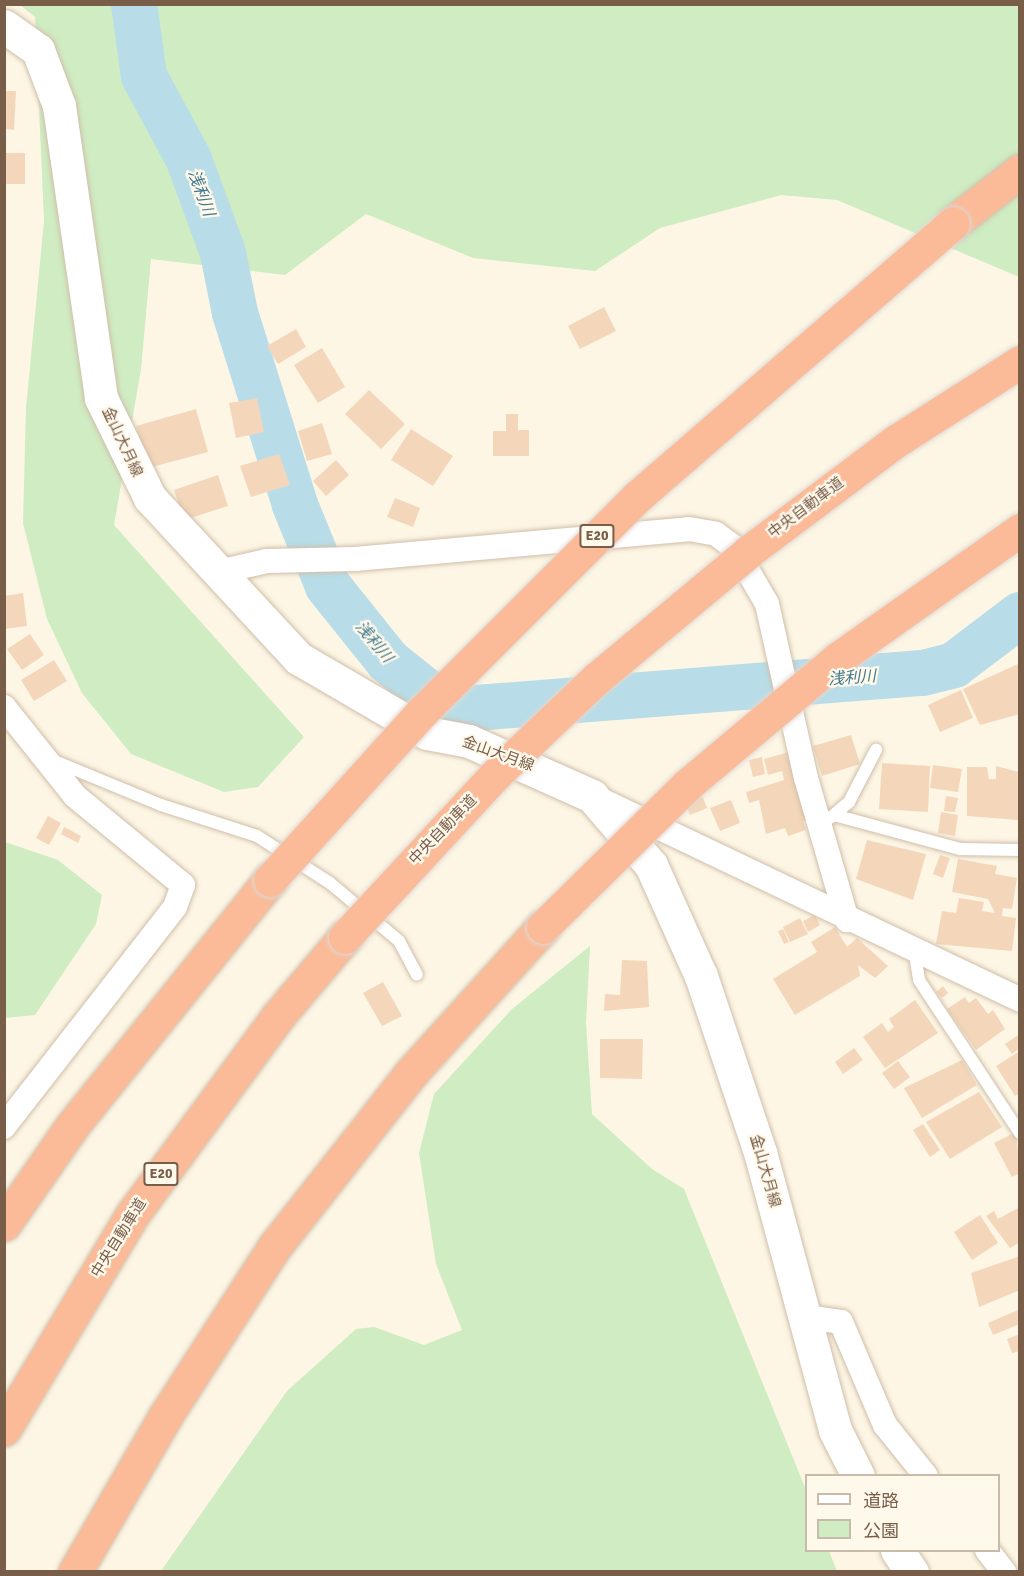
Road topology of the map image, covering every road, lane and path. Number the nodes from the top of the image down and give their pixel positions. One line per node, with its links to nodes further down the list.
1 (4, 26): 5 (main road, 金山大月線)
2 (1020, 171): 18 (highway, E20, bridge)
3 (1020, 362): 20 (highway, 中央自動車道 / E20, bridge)
4 (1020, 530): 25 (highway, bridge)
5 (219, 572): 9 (main road, 金山大月線); 10 (street)
6 (4, 707): 8 (street)
7 (876, 750): 10 (lane)
8 (46, 757): 14 (lane); 16 (street)
9 (592, 796): 12 (street); 19 (main road, 金山大月線)
10 (827, 821): 11 (lane); 12 (street)
11 (1020, 850)
12 (847, 921): 13 (street)
13 (913, 945): 15 (street); 17 (lane)
14 (417, 975)
15 (1020, 1000)
16 (4, 1127)
17 (1020, 1132)
18 (4, 1224)
19 (806, 1317): 21 (main road, 金山大月線); 22 (street)
20 (4, 1429)
21 (857, 1474)
22 (924, 1474)
23 (898, 1552): 26 (main road)
24 (988, 1552): 27 (street)
25 (75, 1572)
26 (912, 1572)
27 (1004, 1572)

